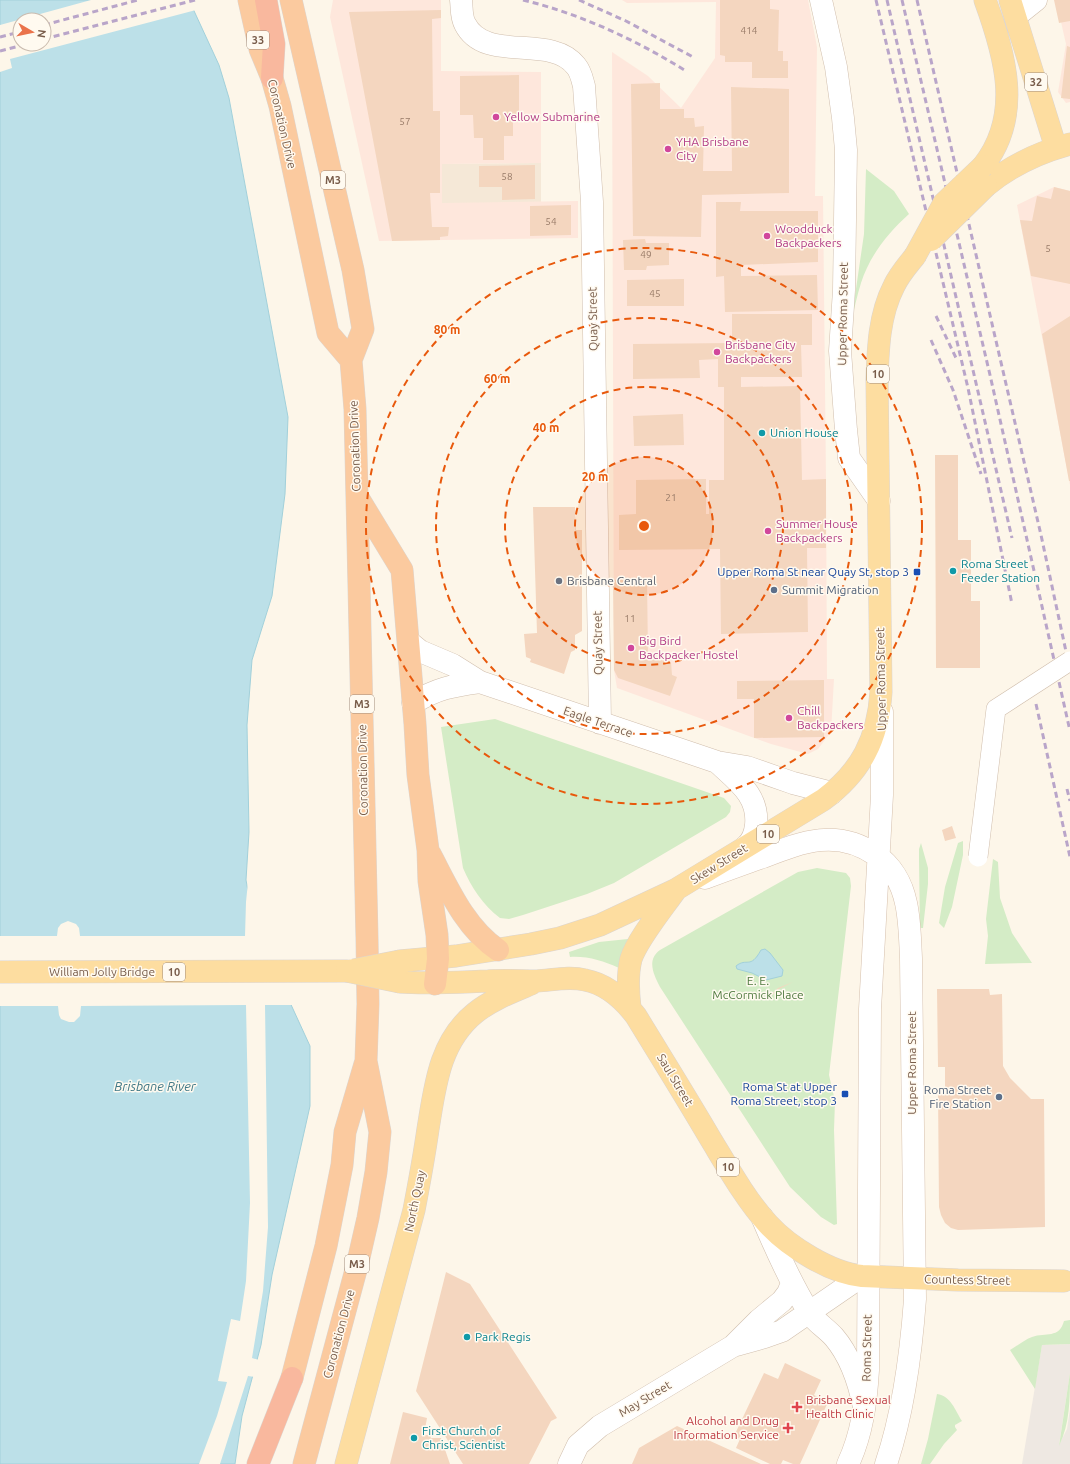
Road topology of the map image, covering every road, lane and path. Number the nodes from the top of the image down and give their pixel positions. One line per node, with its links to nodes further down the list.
1 (249, 0): 9 (highway, Coronation Drive / 33)
2 (266, 0): 9 (highway)
3 (291, 0): 13 (highway, Coronation Drive / M3)
4 (461, 0): 21 (street, Quay Street)
5 (820, 0): 15 (street, Upper Roma Street)
6 (985, 0): 11 (main road, 32)
7 (1036, 0): 8 (street)
8 (1013, 8): 10 (main road, 32)
9 (272, 78): 13 (highway, Coronation Drive)
10 (1063, 146): 11 (main road)
11 (984, 176): 12 (main road, 32, bridge)
12 (915, 256): 15 (main road, Upper Roma Street / 10)
13 (351, 360): 14 (highway, Coronation Drive / M3)
14 (357, 495): 16 (highway); 36 (highway, Coronation Drive / M3)
15 (879, 501): 19 (main road, Upper Roma Street / 10)
16 (409, 642): 18 (street, Eagle Terrace); 20 (highway)
17 (1070, 661): 27 (street, bridge)
18 (480, 682): 20 (street, Eagle Terrace); 21 (street, Eagle Terrace)
19 (882, 683): 23 (main road, Skew Street / 10); 26 (street, Upper Roma Street)
20 (413, 703): 25 (highway)
21 (600, 723): 22 (street, Eagle Terrace)
22 (717, 762): 23 (street, Eagle Terrace); 24 (street, Eagle Terrace)
23 (832, 793): 24 (main road, Skew Street / 10)
24 (745, 847): 28 (main road, Skew Street / 10)
25 (428, 850): 29 (highway); 30 (highway)
26 (878, 856): 28 (street, Skew Street); 38 (street, Upper Roma Street); 39 (street, Upper Roma Street)
27 (978, 857)
28 (679, 888): 29 (main road, Skew Street / 10); 35 (main road)
29 (498, 950): 30 (main road, Skew Street / 10)
30 (438, 959): 31 (main road, William Jolly Bridge / 10, bridge); 34 (highway)
31 (347, 971): 32 (main road, William Jolly Bridge / 10); 34 (main road, William Jolly Bridge / 10, bridge)
32 (0, 972)
33 (538, 981): 34 (main road, Saul Street / 10); 35 (main road, Saul Street / 10); 47 (main road, North Quay)
34 (436, 984)
35 (630, 1008): 37 (main road, Saul Street / 10)
36 (366, 1061): 45 (highway, Coronation Drive / M3); 46 (highway, Coronation Drive / M3)
37 (762, 1217): 38 (main road, Saul Street / 10); 41 (street)
38 (865, 1276): 39 (main road, Countess Street / 10); 42 (street, May Street); 44 (street, Roma Street)
39 (914, 1279): 40 (main road, Countess Street / 10); 50 (street)
40 (1064, 1281)
41 (792, 1283): 42 (street); 43 (street, May Street)
42 (809, 1312): 43 (street, May Street); 44 (street)
43 (733, 1346): 48 (street, May Street)
44 (864, 1410): 49 (street, Roma Street)
45 (258, 1464)
46 (304, 1464)
47 (346, 1464)
48 (569, 1464)
49 (848, 1464)
50 (886, 1464)

